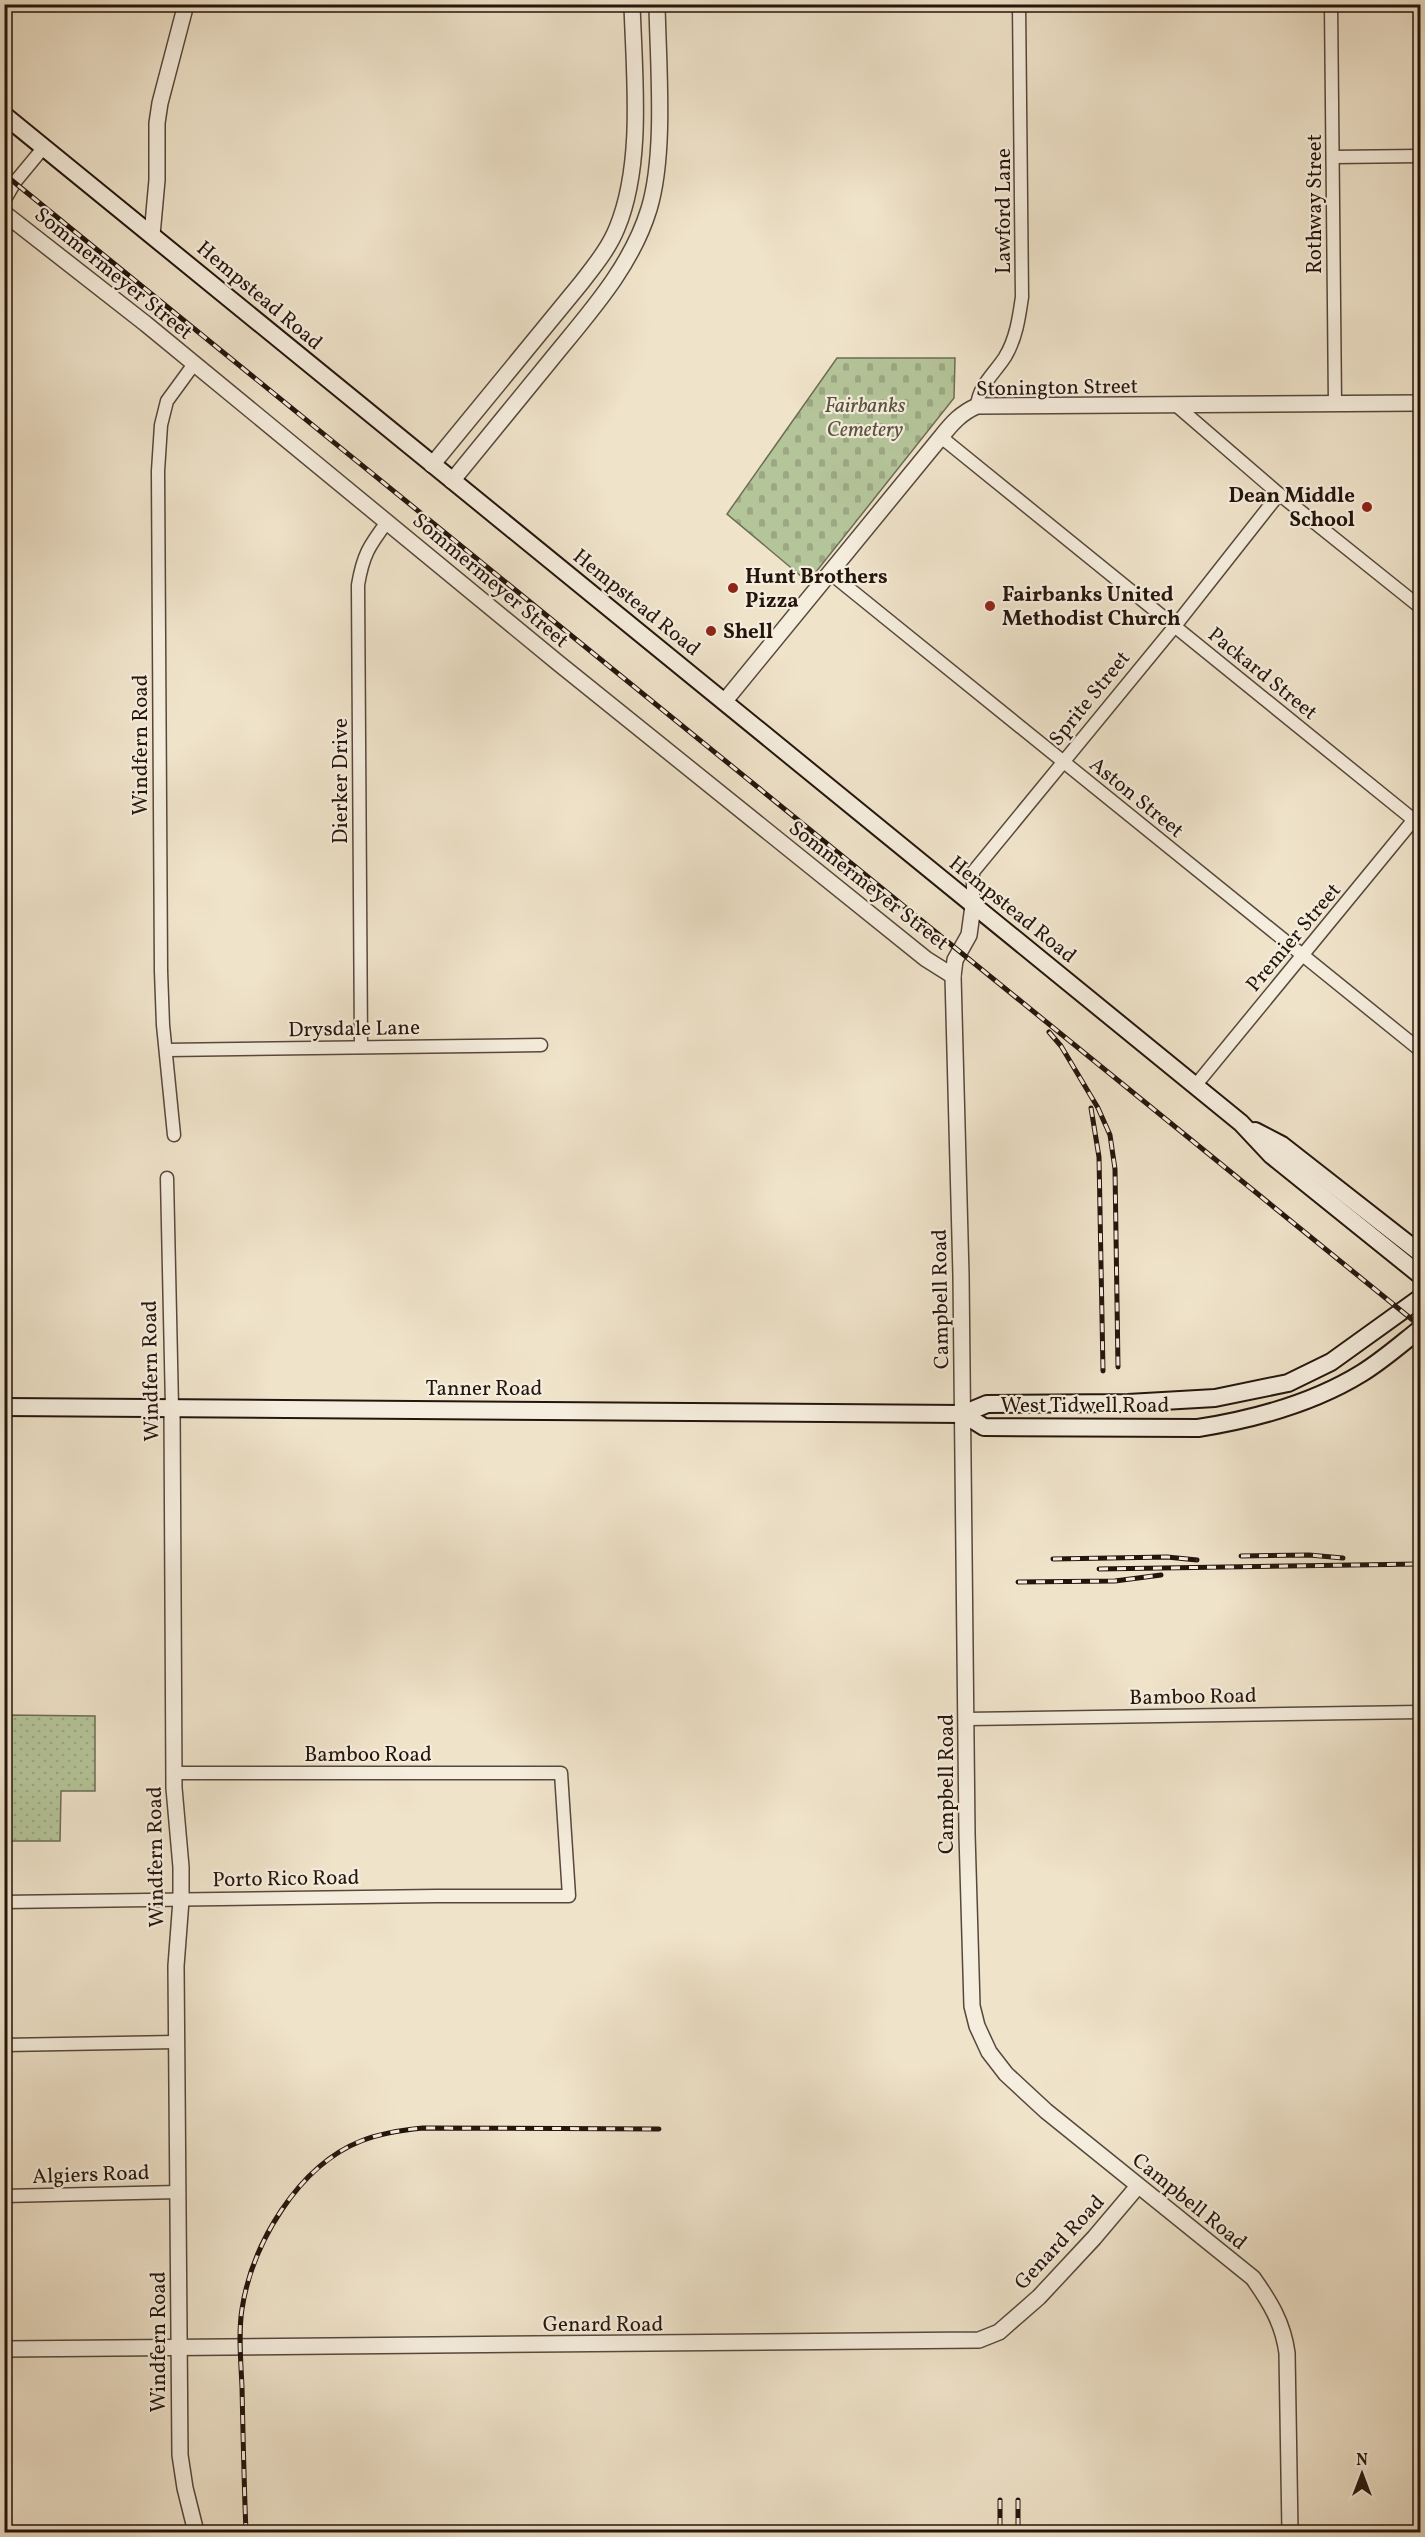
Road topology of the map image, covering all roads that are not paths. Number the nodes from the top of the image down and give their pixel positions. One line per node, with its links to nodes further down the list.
1 (186, 4): 16 (street)
2 (632, 4): 6 (street)
3 (657, 4): 7 (street)
4 (1019, 4): 22 (street, Lawford Lane)
5 (1331, 4): 11 (street, Rothway Street)
6 (633, 66): 7 (street); 12 (street)
7 (658, 72): 13 (street)
8 (4, 115): 9 (main road, Hempstead Road)
9 (44, 147): 14 (street); 16 (main road, Hempstead Road)
10 (1420, 156): 11 (street)
11 (1333, 157): 20 (street, Rothway Street)
12 (630, 175): 13 (street); 17 (street)
13 (655, 178): 18 (street)
14 (4, 201)
15 (4, 213): 19 (street, Sommermeyer Street)
16 (152, 235): 25 (main road, Hempstead Road)
17 (567, 301): 18 (street); 25 (street)
18 (588, 315): 26 (street)
19 (194, 364): 28 (street, Sommermeyer Street); 40 (street, Windfern Road)
20 (1335, 404): 21 (street, Stonington Street); 23 (street, Stonington Street)
21 (1420, 404)
22 (977, 406): 23 (street, Stonington Street); 24 (street, Stonington Street)
23 (1177, 406): 27 (street)
24 (941, 436): 29 (street, Stonington Street); 31 (street, Packard Street)
25 (432, 465): 26 (main road, Hempstead Road)
26 (452, 481): 32 (main road, Hempstead Road)
27 (1279, 494): 30 (street); 31 (street, Sprite Street)
28 (387, 522): 37 (street, Sommermeyer Street); 39 (street, Dierker Drive)
29 (830, 573): 32 (street, Stonington Street); 33 (street, Aston Street)
30 (1420, 607)
31 (1175, 626): 33 (street, Sprite Street); 34 (street, Packard Street)
32 (724, 702): 35 (main road, Hempstead Road)
33 (1063, 762): 35 (street, Sprite Street); 36 (street, Aston Street)
34 (1418, 819): 36 (street, Premier Street)
35 (973, 906): 37 (street, Campbell Road); 42 (main road, Hempstead Road)
36 (1303, 955): 41 (street, Aston Street); 42 (street, Premier Street)
37 (953, 976): 53 (street, Campbell Road)
38 (541, 1045): 39 (street, Drysdale Lane)
39 (361, 1047): 40 (street, Drysdale Lane)
40 (167, 1050): 43 (street, Windfern Road)
41 (1420, 1050)
42 (1195, 1086): 45 (main road, Hempstead Road)
43 (174, 1135)
44 (167, 1178): 52 (street, Windfern Road)
45 (1317, 1182): 46 (main road, Hempstead Road); 47 (main road, Hempstead Road)
46 (1420, 1253)
47 (1420, 1275)
48 (1420, 1298): 50 (main road, West Tidwell Road)
49 (1420, 1329): 54 (main road, West Tidwell Road)
50 (1128, 1403): 53 (main road, West Tidwell Road); 54 (main road)
51 (4, 1407): 52 (main road, Tanner Road)
52 (172, 1407): 53 (main road, Tanner Road); 57 (street, Windfern Road)
53 (963, 1414): 54 (main road, West Tidwell Road); 56 (street, Campbell Road)
54 (1129, 1428)
55 (1420, 1712): 56 (street, Bamboo Road)
56 (967, 1719): 63 (street, Campbell Road)
57 (175, 1773): 58 (street, Bamboo Road); 59 (street, Windfern Road)
58 (569, 1896): 59 (street, Porto Rico Road)
59 (181, 1900): 60 (street, Porto Rico Road); 61 (street, Windfern Road)
60 (4, 1902)
61 (176, 2042): 62 (street); 64 (street, Windfern Road)
62 (4, 2045)
63 (1138, 2186): 66 (street, Genard Road); 69 (street, Campbell Road)
64 (178, 2192): 65 (street, Algiers Road); 66 (street, Windfern Road)
65 (4, 2196)
66 (180, 2346): 67 (street, Genard Road); 68 (street, Windfern Road)
67 (4, 2349)
68 (196, 2532)
69 (1290, 2532)

